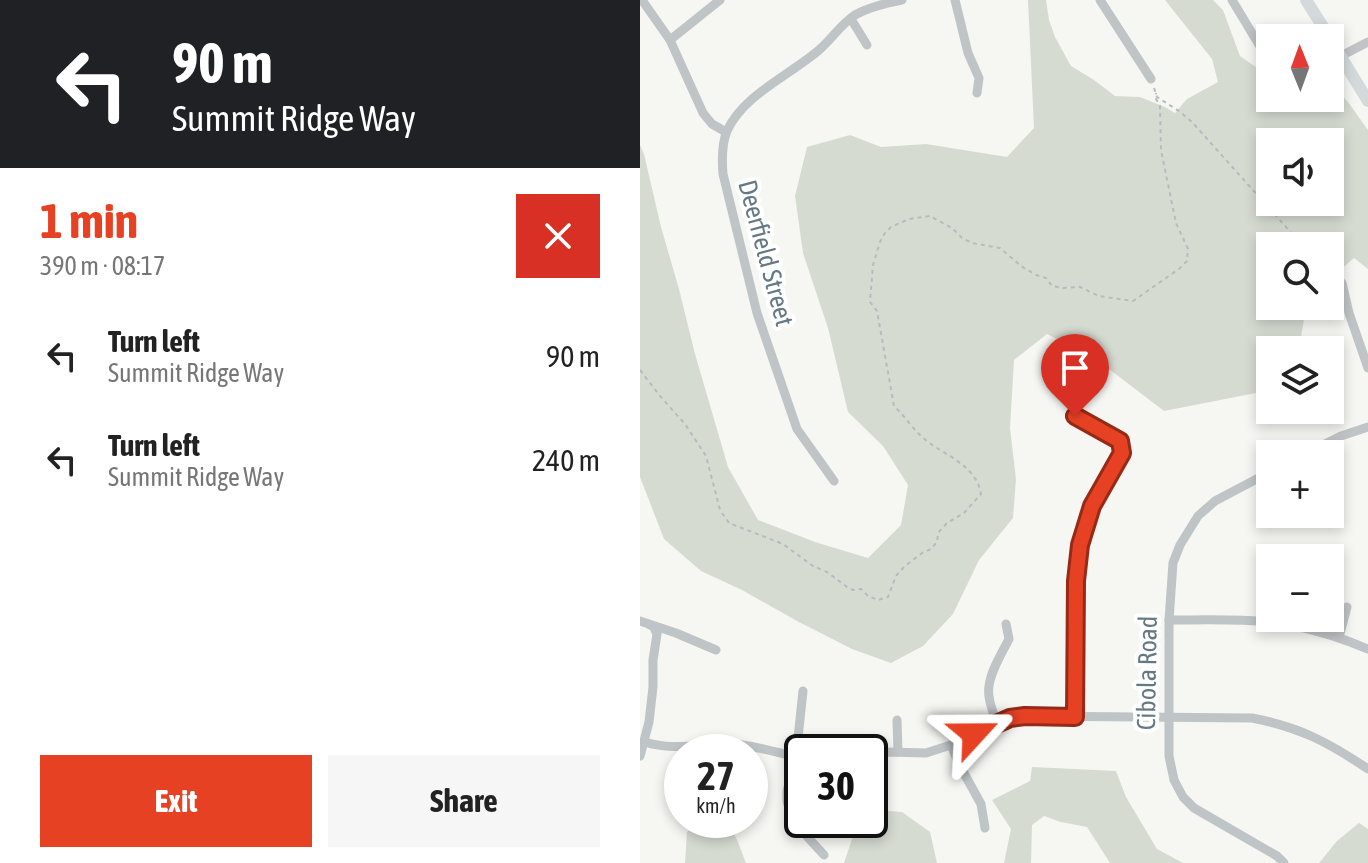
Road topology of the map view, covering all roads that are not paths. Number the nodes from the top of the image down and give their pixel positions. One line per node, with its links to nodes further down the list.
1 (642, 0): 10 (street)
2 (720, 0): 10 (street)
3 (902, 0): 8 (street)
4 (955, 0): 17 (street)
5 (1100, 0): 16 (street)
6 (1232, 0): 11 (street)
7 (1306, 0): 9 (main road)
8 (851, 19): 13 (street); 19 (street)
9 (1321, 24)
10 (670, 40): 19 (street)
11 (1256, 40)
12 (1368, 42): 14 (street)
13 (867, 45)
14 (1344, 54)
15 (1344, 61): 18 (main road)
16 (1151, 79)
17 (977, 93)
18 (1368, 101)
19 (726, 132): 26 (street, Deerfield Street)
20 (1344, 292): 21 (street)
21 (1368, 368)
22 (1075, 416): 35 (street)
23 (1368, 427): 24 (street)
24 (1333, 440)
25 (1256, 479): 28 (street, Cibola Road)
26 (834, 481)
27 (1347, 607): 31 (street)
28 (1169, 620): 31 (street); 36 (street, Cibola Road)
29 (645, 623): 33 (street); 40 (street)
30 (1006, 624): 38 (street)
31 (1339, 637): 32 (street)
32 (1368, 649)
33 (716, 650)
34 (803, 691): 39 (street)
35 (1075, 717): 36 (street); 38 (street)
36 (1168, 717): 46 (street); 50 (street, Cibola Road)
37 (897, 720): 43 (street)
38 (997, 724): 41 (street)
39 (800, 734)
40 (645, 742): 44 (street); 45 (street)
41 (951, 745): 43 (street); 47 (street)
42 (888, 752): 43 (street)
43 (898, 752)
44 (784, 754)
45 (640, 756)
46 (1368, 769)
47 (985, 828)
48 (808, 838): 49 (street)
49 (824, 855)
50 (1284, 863)

